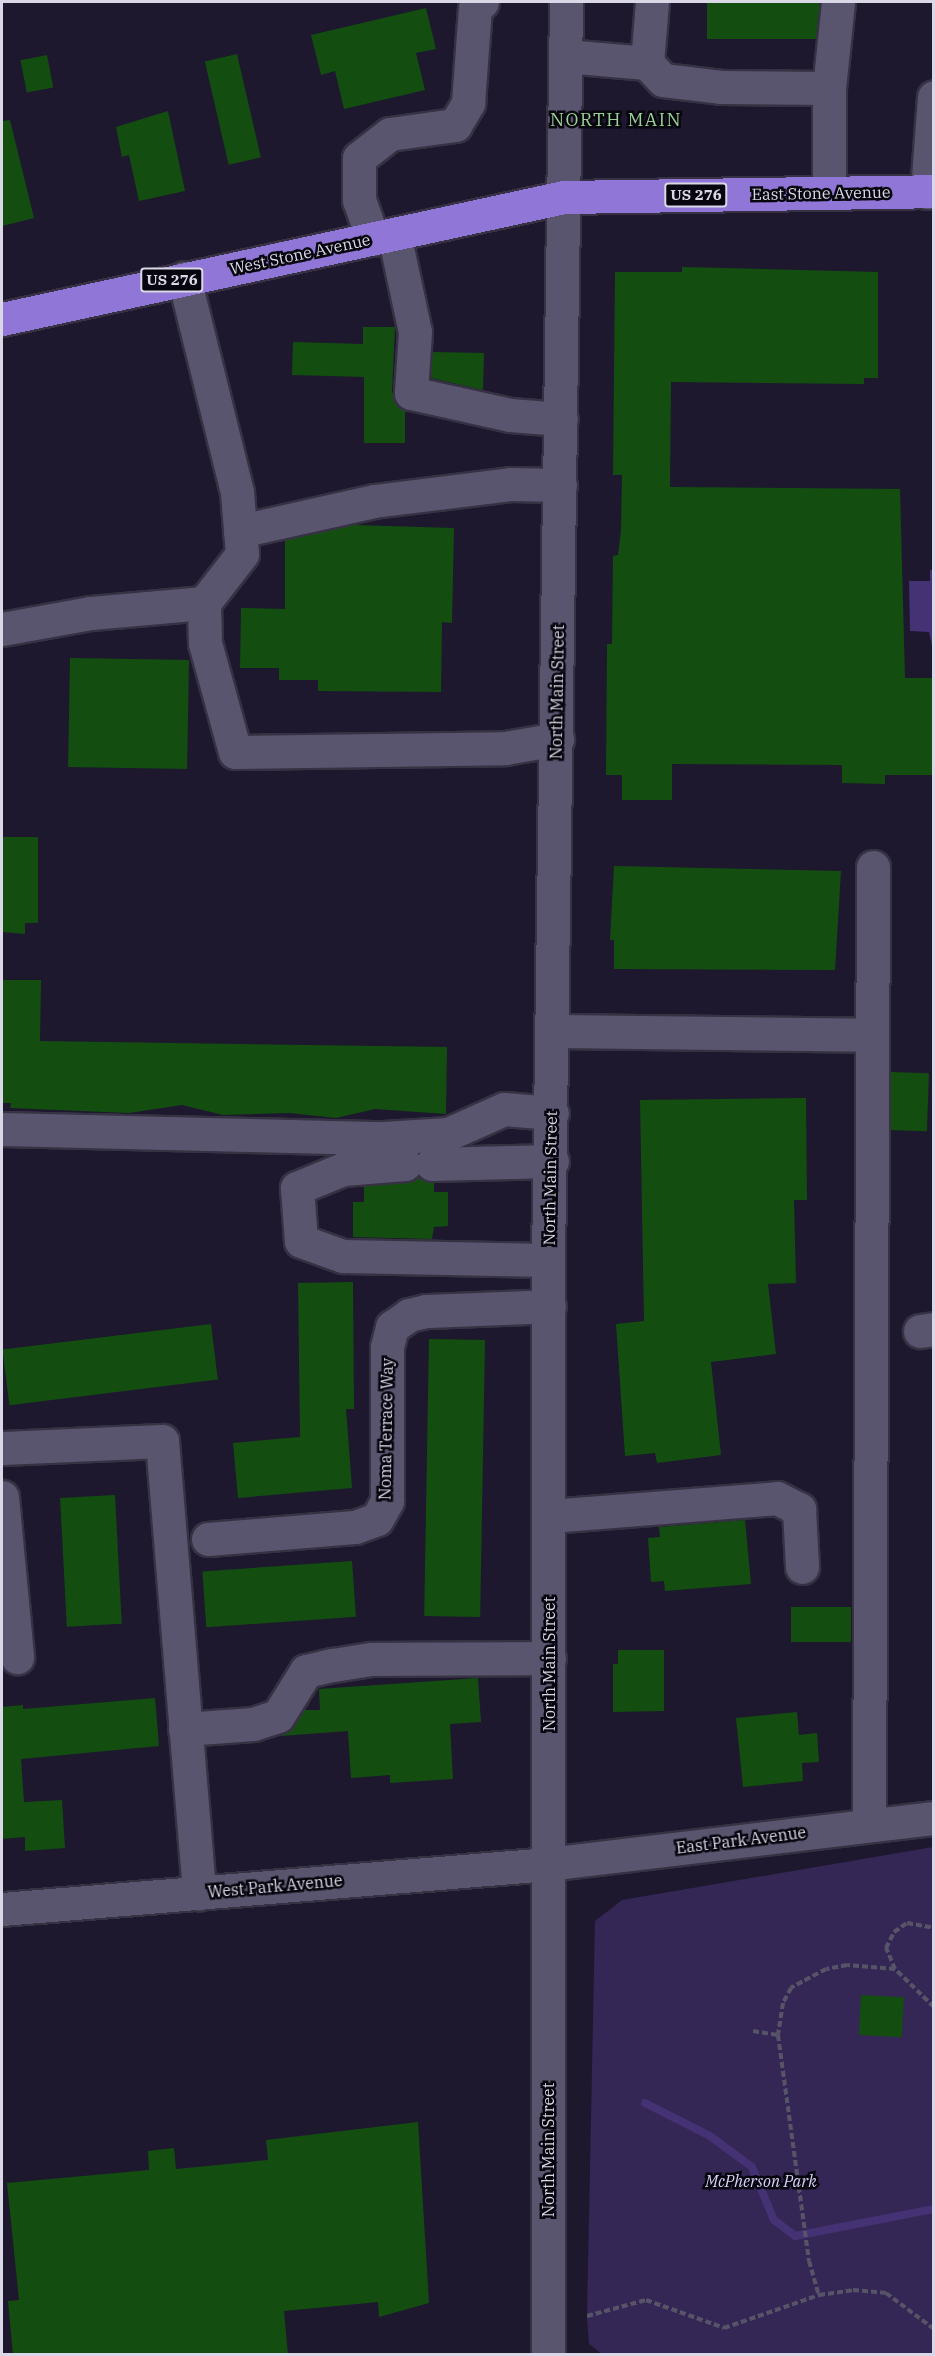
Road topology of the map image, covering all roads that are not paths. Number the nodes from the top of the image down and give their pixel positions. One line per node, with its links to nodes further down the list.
1 (482, 2): 12 (street)
2 (566, 2): 5 (street, North Main Street)
3 (652, 2): 6 (street)
4 (838, 2): 7 (street)
5 (565, 56): 6 (street); 11 (street, North Main Street)
6 (647, 63): 7 (street)
7 (829, 88): 10 (street)
8 (933, 97): 9 (street)
9 (930, 191): 10 (highway, East Stone Avenue / US 276)
10 (829, 193): 11 (highway, East Stone Avenue / US 276)
11 (564, 197): 12 (highway, West Stone Avenue / US 276); 15 (street, North Main Street)
12 (383, 236): 13 (highway, West Stone Avenue / US 276); 15 (street)
13 (184, 278): 14 (highway, West Stone Avenue / US 276); 17 (street)
14 (2, 320)
15 (561, 419): 16 (street, North Main Street)
16 (560, 485): 17 (street); 20 (street, North Main Street)
17 (240, 531): 18 (street)
18 (204, 603): 19 (street); 20 (street)
19 (2, 629)
20 (556, 739): 22 (street, North Main Street)
21 (873, 867): 23 (street)
22 (553, 1031): 23 (street); 24 (street, North Main Street)
23 (872, 1035): 38 (street)
24 (552, 1113): 25 (street); 26 (street, North Main Street)
25 (2, 1130)
26 (552, 1161): 27 (street, North Main Street); 27 (street)
27 (548, 1260): 28 (street, North Main Street)
28 (549, 1306): 31 (street, North Main Street); 32 (street, Noma Terrace Way)
29 (2, 1448): 36 (street)
30 (2, 1497): 34 (street)
31 (550, 1516): 33 (street); 35 (street, North Main Street)
32 (208, 1539)
33 (802, 1567)
34 (17, 1657)
35 (549, 1658): 36 (street); 39 (street, North Main Street)
36 (185, 1729): 40 (street)
37 (933, 1818): 38 (street, East Park Avenue)
38 (869, 1824): 39 (street, East Park Avenue)
39 (548, 1864): 40 (street, West Park Avenue); 42 (street, North Main Street)
40 (199, 1893): 41 (street, West Park Avenue)
41 (2, 1909)
42 (548, 2355)

